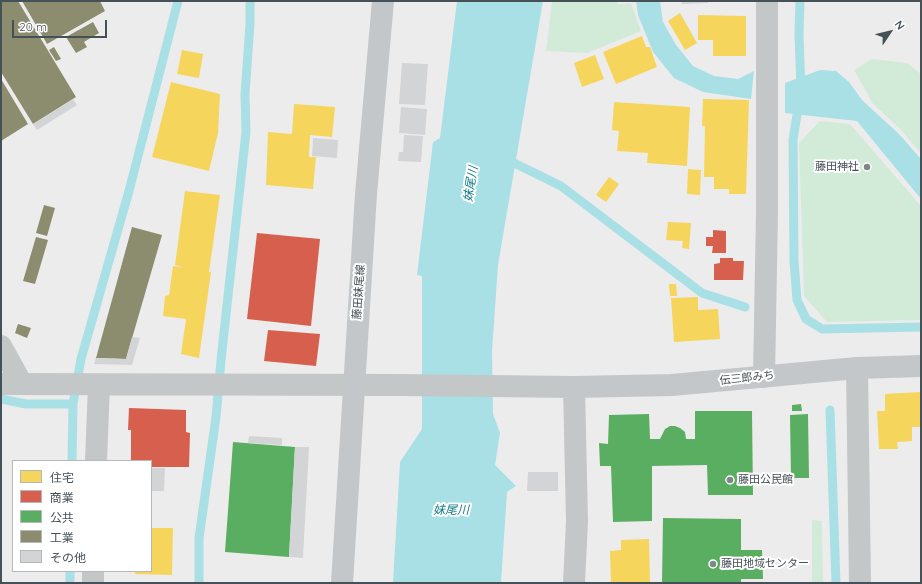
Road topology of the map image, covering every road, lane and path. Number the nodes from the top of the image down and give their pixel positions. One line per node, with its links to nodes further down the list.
1 (383, 1): 9 (main road, 藤田妹尾線)
2 (767, 1): 6 (street)
3 (1, 346): 7 (street)
4 (921, 366): 5 (main road, 伝三郎みち)
5 (857, 368): 6 (main road, 伝三郎みち); 16 (street)
6 (764, 377): 10 (main road, 伝三郎みち)
7 (12, 384): 8 (street)
8 (94, 385): 9 (street); 11 (street)
9 (353, 385): 10 (street); 14 (main road, 藤田妹尾線)
10 (574, 387): 15 (street)
11 (96, 460)
12 (93, 572): 13 (street)
13 (93, 583)
14 (342, 583)
15 (574, 583)
16 (860, 583)

